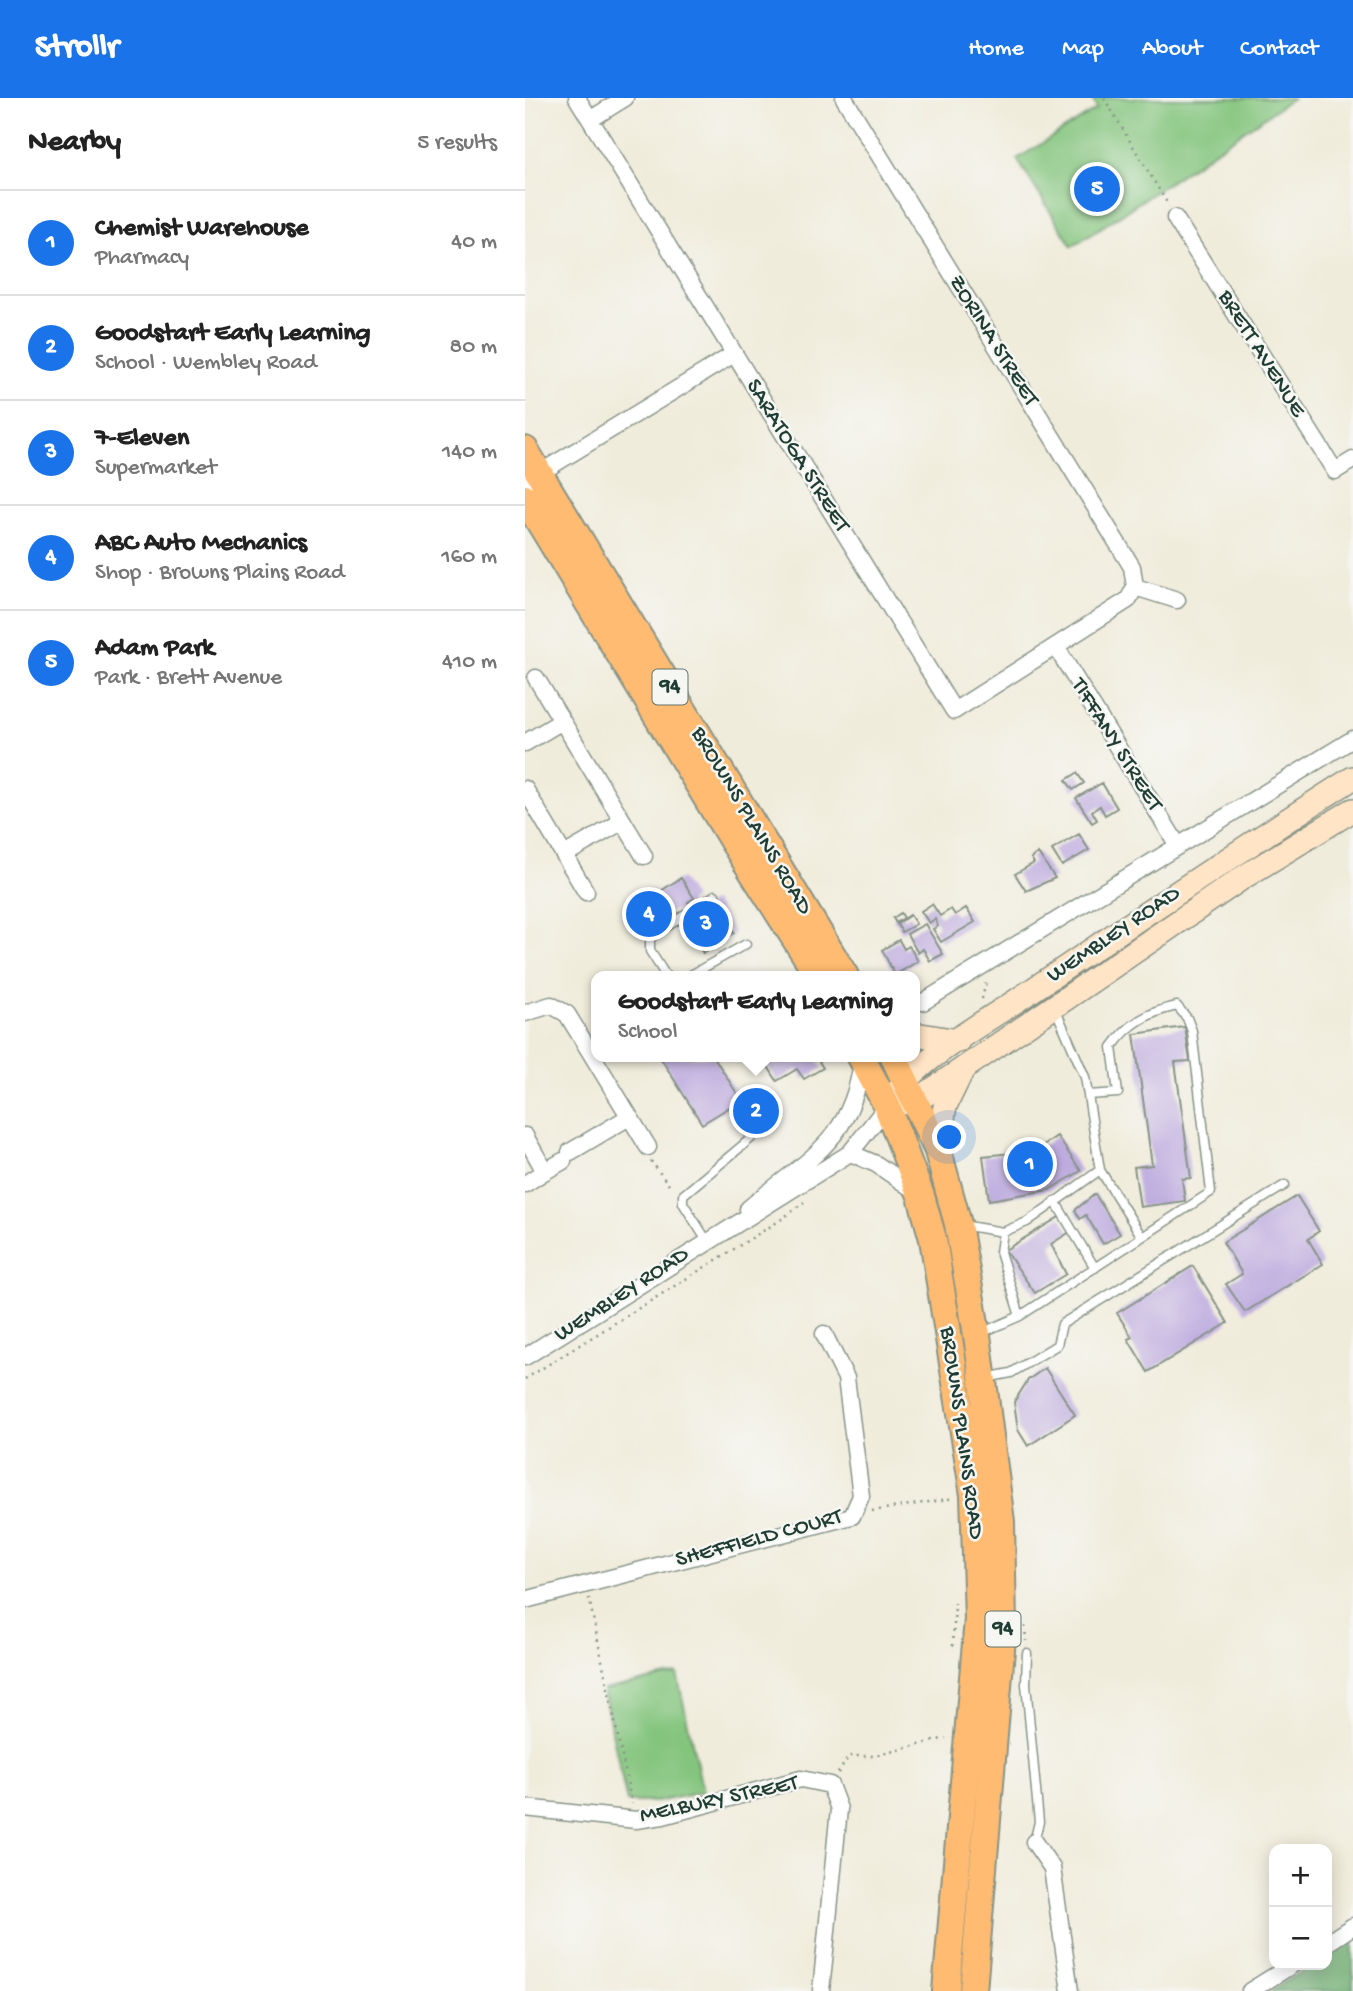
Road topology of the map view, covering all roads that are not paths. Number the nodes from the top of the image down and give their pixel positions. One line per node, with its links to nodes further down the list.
1 (577, 98): 4 (street, SARATOGA STREET)
2 (625, 98): 4 (street)
3 (844, 98): 11 (street, ZORINA STREET)
4 (591, 120): 6 (street, SARATOGA STREET)
5 (1175, 218): 8 (street, BRETT AVENUE)
6 (734, 354): 9 (street); 13 (street, SARATOGA STREET)
7 (525, 450): 9 (main road, BROWNS PLAINS ROAD / 94)
8 (1353, 460)
9 (532, 478): 31 (main road, BROWNS PLAINS ROAD / 94)
10 (525, 498): 30 (main road, BROWNS PLAINS ROAD / 94)
11 (1135, 587): 12 (street); 13 (street)
12 (1177, 600)
13 (1056, 647): 22 (street, TIFFANY STREET)
14 (536, 678): 15 (street)
15 (562, 721): 17 (street); 21 (street)
16 (1353, 739): 22 (street, WEMBLEY ROAD)
17 (525, 743)
18 (1353, 778): 36 (main road, WEMBLEY ROAD)
19 (525, 789): 23 (street)
20 (1353, 810): 34 (main road, WEMBLEY ROAD)
21 (623, 821): 23 (street); 24 (street)
22 (1177, 844): 32 (street, WEMBLEY ROAD)
23 (564, 855): 25 (street)
24 (644, 856)
25 (586, 892)
26 (715, 895): 28 (lane)
27 (746, 944): 29 (lane)
28 (663, 971)
29 (698, 971)
30 (833, 971)
31 (834, 971)
32 (923, 1002)
33 (528, 1006): 37 (street)
34 (1053, 1006): 41 (main road, WEMBLEY ROAD); 43 (lane)
35 (920, 1034): 36 (main road)
36 (966, 1035): 42 (main road, WEMBLEY ROAD)
37 (591, 1054)
38 (596, 1062): 45 (street)
39 (865, 1062): 59 (street, WEMBLEY ROAD)
40 (868, 1062): 44 (main road, BROWNS PLAINS ROAD / 94)
41 (964, 1066): 42 (main road, WEMBLEY ROAD); 49 (main road)
42 (905, 1079): 44 (main road, WEMBLEY ROAD); 49 (main road, BROWNS PLAINS ROAD / 94)
43 (1088, 1095): 51 (lane); 60 (lane)
44 (887, 1106): 50 (street, WEMBLEY ROAD); 55 (main road, BROWNS PLAINS ROAD / 94)
45 (629, 1117): 48 (street); 52 (street)
46 (773, 1119): 59 (lane)
47 (525, 1136): 52 (street)
48 (647, 1147)
49 (938, 1151): 57 (main road, BROWNS PLAINS ROAD / 94)
50 (850, 1153): 55 (street); 59 (street, WEMBLEY ROAD)
51 (1100, 1170): 56 (lane); 60 (lane)
52 (542, 1173): 53 (street)
53 (525, 1184)
54 (1285, 1185): 66 (lane)
55 (921, 1196): 75 (main road, BROWNS PLAINS ROAD / 94)
56 (1055, 1201): 58 (lane); 61 (lane)
57 (958, 1224): 58 (lane); 64 (main road, BROWNS PLAINS ROAD / 94)
58 (1003, 1232): 62 (lane)
59 (713, 1237): 65 (street, WEMBLEY ROAD)
60 (1142, 1237): 61 (lane)
61 (1095, 1268): 62 (lane)
62 (1020, 1316): 64 (lane)
63 (824, 1334): 67 (street, SHEFFIELD COURT)
64 (977, 1335): 66 (main road, BROWNS PLAINS ROAD / 94)
65 (525, 1357)
66 (982, 1379): 76 (main road, BROWNS PLAINS ROAD / 94)
67 (525, 1600)
68 (1027, 1653): 70 (lane)
69 (525, 1808): 74 (street, MELBURY STREET)
70 (1034, 1842): 77 (street)
71 (1353, 1926): 72 (street)
72 (1332, 1939)
73 (1284, 1970): 78 (street)
74 (821, 1991)
75 (946, 1991)
76 (973, 1991)
77 (1070, 1991)
78 (1250, 1991)

